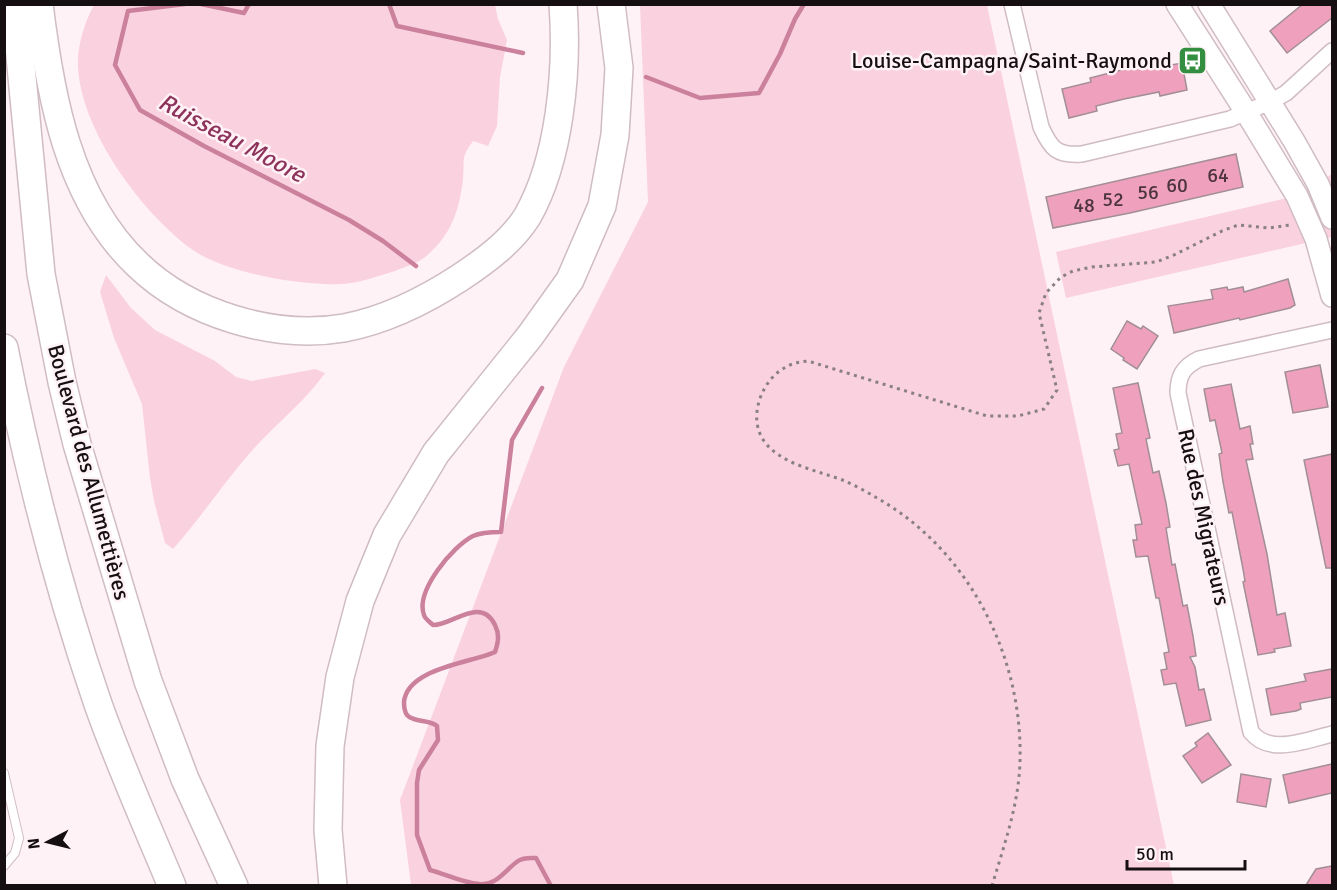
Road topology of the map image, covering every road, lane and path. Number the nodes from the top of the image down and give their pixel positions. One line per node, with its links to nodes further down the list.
1 (15, 4): 21 (highway, Boulevard des Allumettières)
2 (39, 4): 3 (highway)
3 (563, 4)
4 (611, 4): 22 (highway)
5 (1012, 4): 10 (street)
6 (1177, 4): 10 (street)
7 (1209, 4): 9 (street)
8 (1332, 51): 9 (street)
9 (1270, 102): 10 (street); 11 (street)
10 (1246, 112): 13 (street)
11 (1332, 218)
12 (1293, 224): 23 (path)
13 (1332, 296)
14 (1332, 330): 17 (street, Rue des Migrateurs)
15 (4, 348): 20 (highway)
16 (4, 438): 20 (highway)
17 (1332, 734)
18 (4, 773): 19 (lane)
19 (4, 866)
20 (171, 885)
21 (234, 885)
22 (333, 885)
23 (992, 885)

